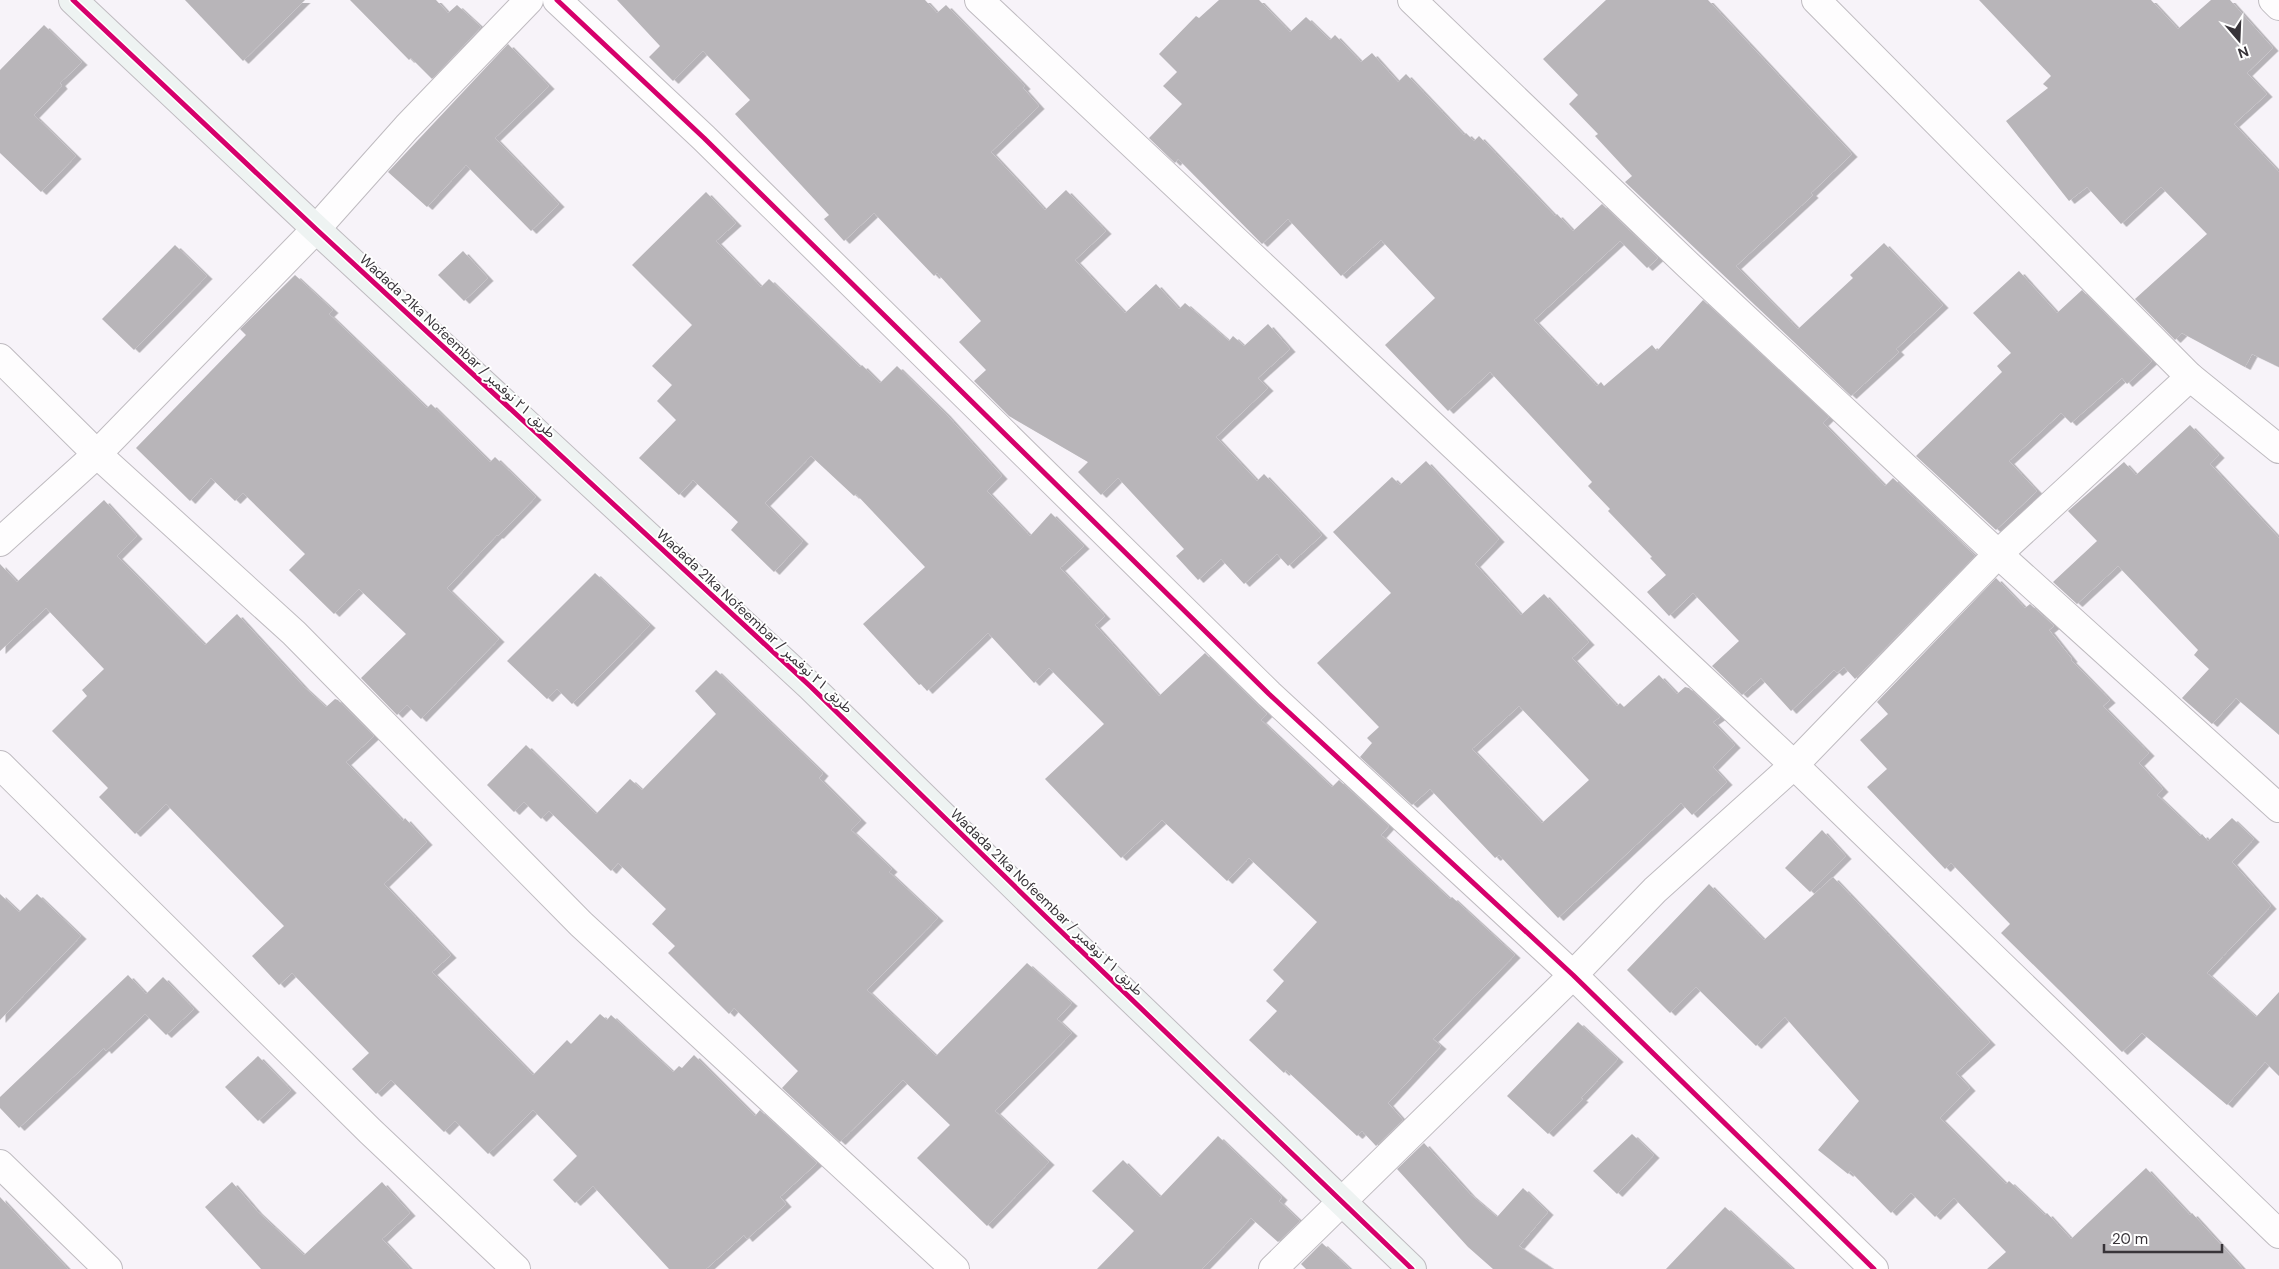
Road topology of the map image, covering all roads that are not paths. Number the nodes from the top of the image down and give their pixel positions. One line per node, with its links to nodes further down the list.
1 (73, 0): 9 (street, Wadada 21ka Nofeembar / طريق ٢١ نوفمبر)
2 (529, 0): 9 (street)
3 (557, 0): 19 (street)
4 (979, 0): 16 (street)
5 (1412, 0): 15 (street)
6 (1816, 0): 11 (street)
7 (2273, 0): 8 (street)
8 (2279, 6)
9 (316, 229): 13 (street); 21 (street, Wadada 21ka Nofeembar / طريق ٢١ نوفمبر)
10 (0, 358): 13 (street)
11 (2190, 376): 12 (street); 15 (street)
12 (2279, 449)
13 (97, 454): 14 (street); 25 (street)
14 (0, 542)
15 (1998, 554): 16 (street); 18 (street)
16 (1794, 764): 19 (street); 22 (street)
17 (0, 765): 24 (street)
18 (2279, 808)
19 (1573, 975): 21 (street); 28 (street)
20 (0, 1164): 23 (street)
21 (1342, 1202): 26 (street); 27 (street, Wadada 21ka Nofeembar / طريق ٢١ نوفمبر)
22 (2279, 1234)
23 (108, 1269)
24 (516, 1269)
25 (955, 1269)
26 (1273, 1269)
27 (1412, 1269)
28 (1874, 1269)

